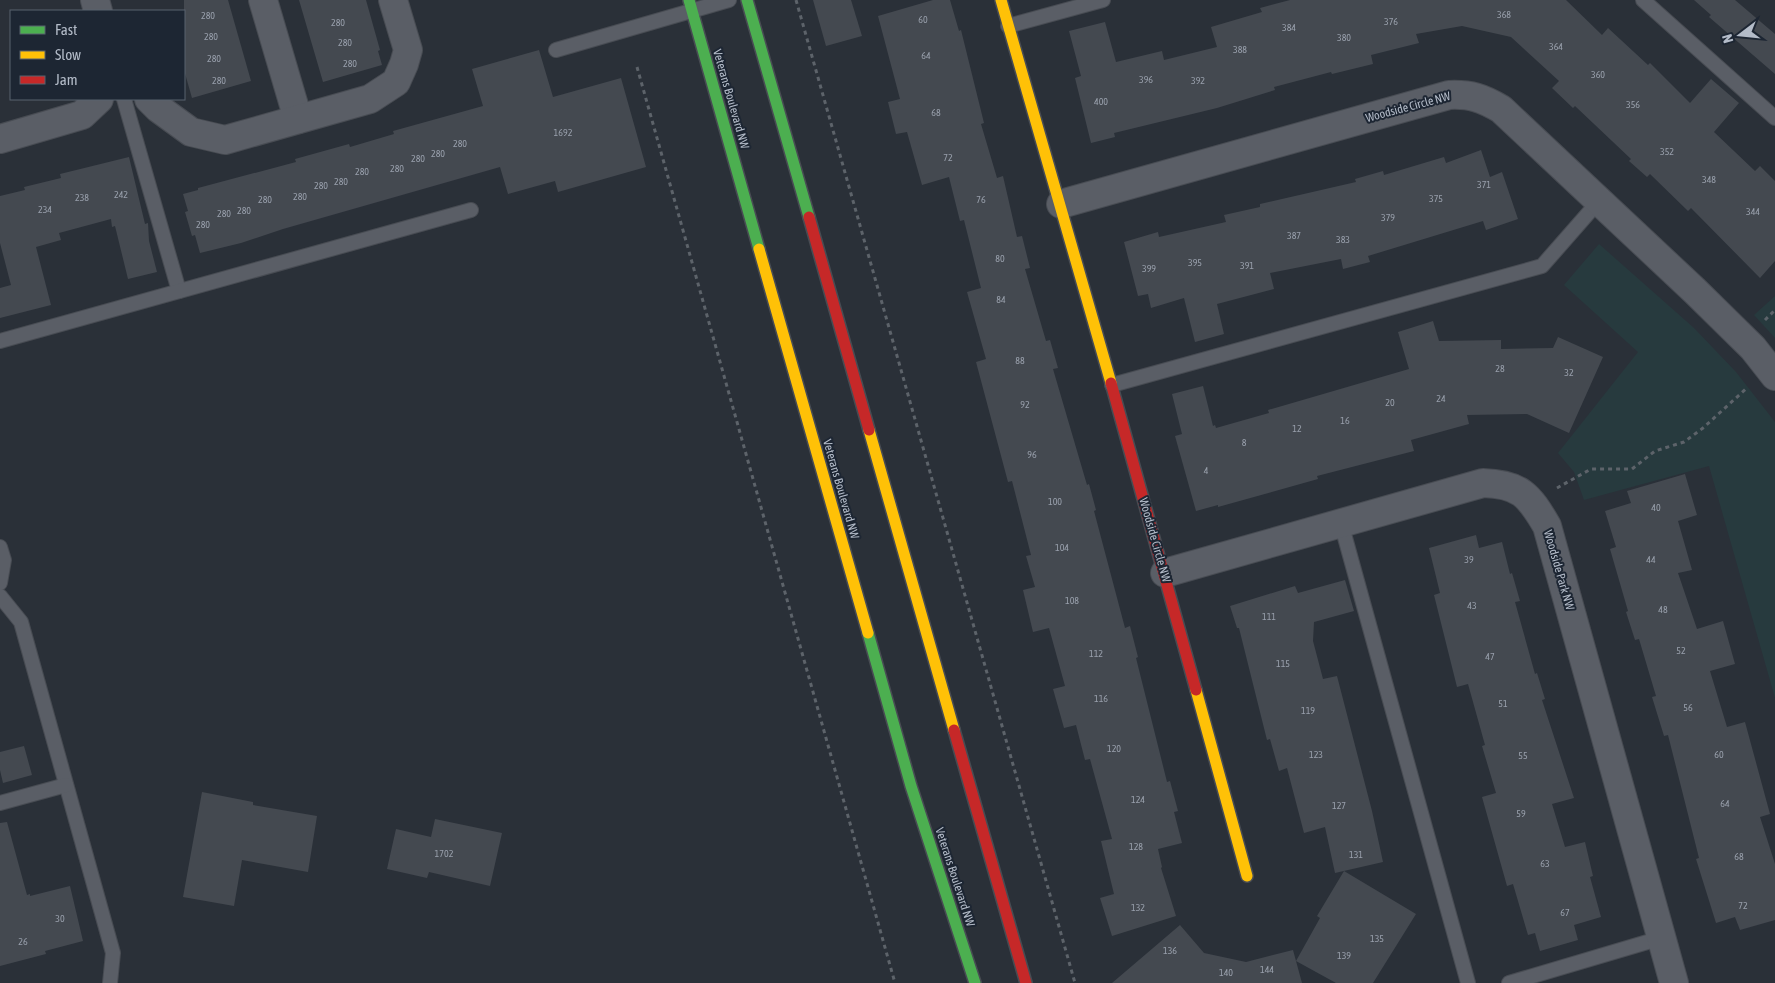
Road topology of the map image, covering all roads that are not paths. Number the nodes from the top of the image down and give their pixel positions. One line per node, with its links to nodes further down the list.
1 (263, 0): 15 (street)
2 (393, 0): 15 (street)
3 (729, 0): 8 (lane)
4 (748, 0): 35 (main road)
5 (1001, 0): 9 (main road, Woodside Circle NW)
6 (1103, 0): 9 (lane)
7 (1644, 0): 14 (lane)
8 (690, 5): 10 (lane); 34 (main road, Veterans Boulevard NW)
9 (1008, 26): 18 (main road, Woodside Circle NW)
10 (556, 50)
11 (98, 100): 16 (street)
12 (124, 100): 20 (lane)
13 (150, 100): 15 (street)
14 (1775, 118)
15 (298, 119)
16 (0, 139)
17 (1599, 201): 18 (street, Woodside Circle NW); 22 (street, Woodside Circle NW); 23 (lane)
18 (1061, 204): 23 (main road, Woodside Circle NW)
19 (471, 210): 20 (lane)
20 (180, 291): 21 (lane)
21 (0, 341)
22 (1772, 372)
23 (1112, 385): 26 (main road, Woodside Circle NW)
24 (1341, 523): 26 (street, Woodside Park NW); 32 (street, Woodside Park NW); 36 (lane)
25 (0, 547): 27 (lane)
26 (1165, 572): 31 (main road, Woodside Circle NW)
27 (0, 583)
28 (0, 596): 29 (lane)
29 (66, 785): 30 (lane); 33 (lane)
30 (0, 803)
31 (1247, 876)
32 (1661, 938): 37 (lane); 38 (street, Woodside Park NW)
33 (110, 983)
34 (975, 983)
35 (1026, 983)
36 (1468, 983)
37 (1509, 983)
38 (1674, 983)

